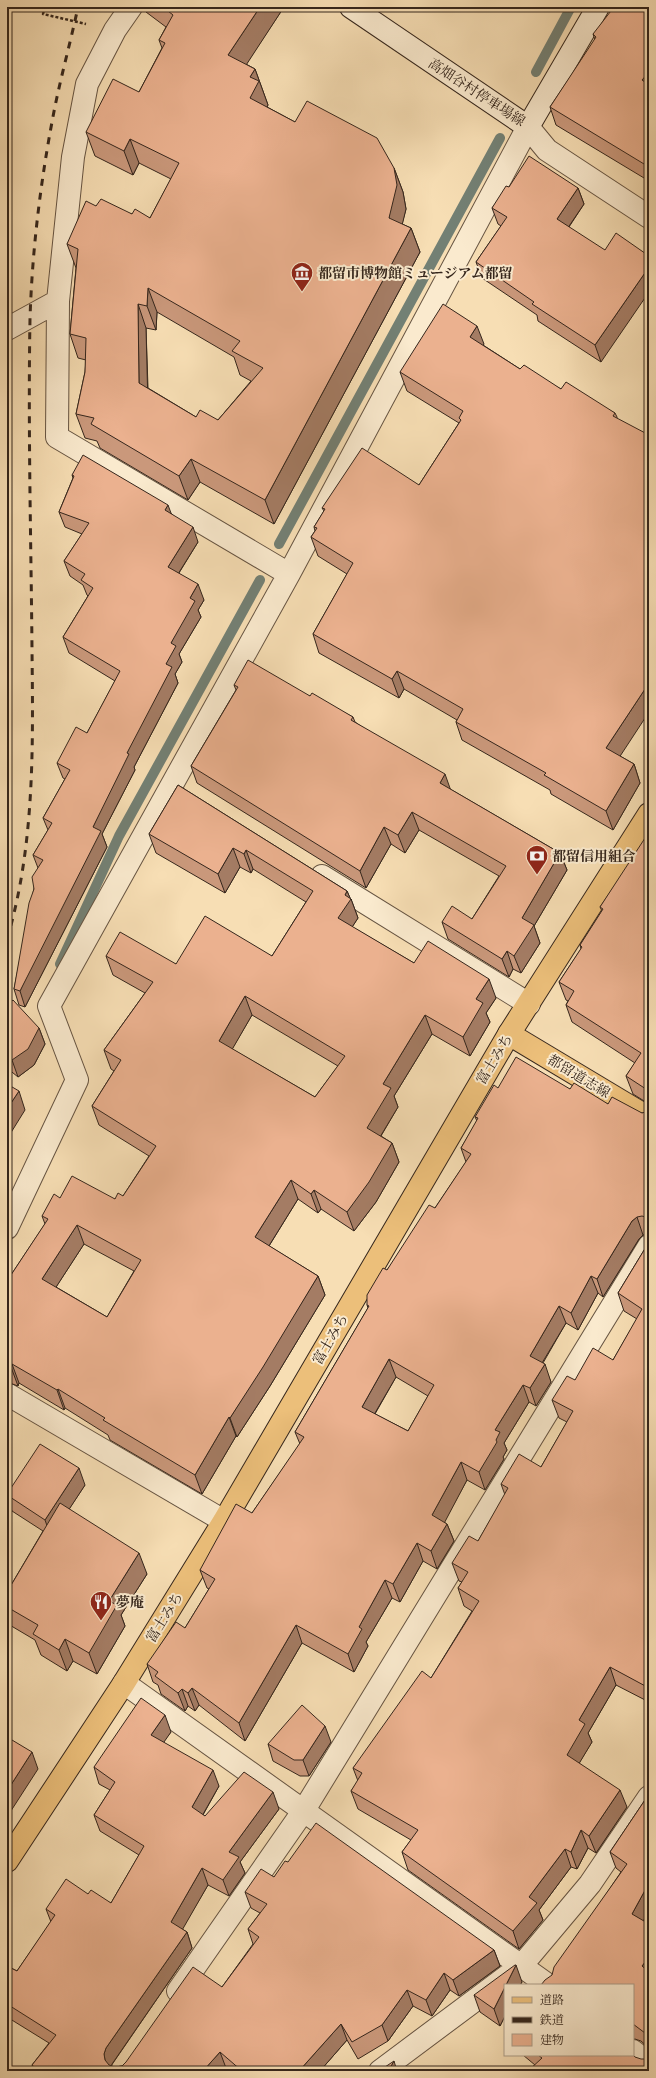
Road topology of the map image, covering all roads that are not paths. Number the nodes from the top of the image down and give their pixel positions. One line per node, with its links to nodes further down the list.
1 (131, 7): 6 (street)
2 (351, 7): 4 (street, 高畑谷村停車場線)
3 (598, 7): 4 (street, 高畑谷村停車場線)
4 (528, 127): 5 (street); 8 (street)
5 (649, 217)
6 (58, 301): 7 (street); 8 (street)
7 (7, 329)
8 (289, 574): 9 (street)
9 (172, 782): 10 (street); 16 (street)
10 (192, 795)
11 (649, 814): 13 (main road, 富士みち)
12 (306, 865): 13 (street)
13 (529, 1004): 14 (main road, 富士みち)
14 (509, 1034): 15 (main road, 都留道志線); 19 (main road, 富士みち)
15 (649, 1118)
16 (7, 1228)
17 (649, 1246): 22 (street)
18 (7, 1394): 19 (street)
19 (224, 1521): 20 (main road, 富士みち)
20 (124, 1683): 22 (street); 23 (main road, 富士みち)
21 (649, 1797): 24 (street)
22 (304, 1810): 24 (street); 26 (street)
23 (7, 1861)
24 (522, 1965): 25 (street); 29 (street)
25 (547, 1984)
26 (168, 2006)
27 (634, 2052): 28 (street)
28 (649, 2064)
29 (380, 2071)

